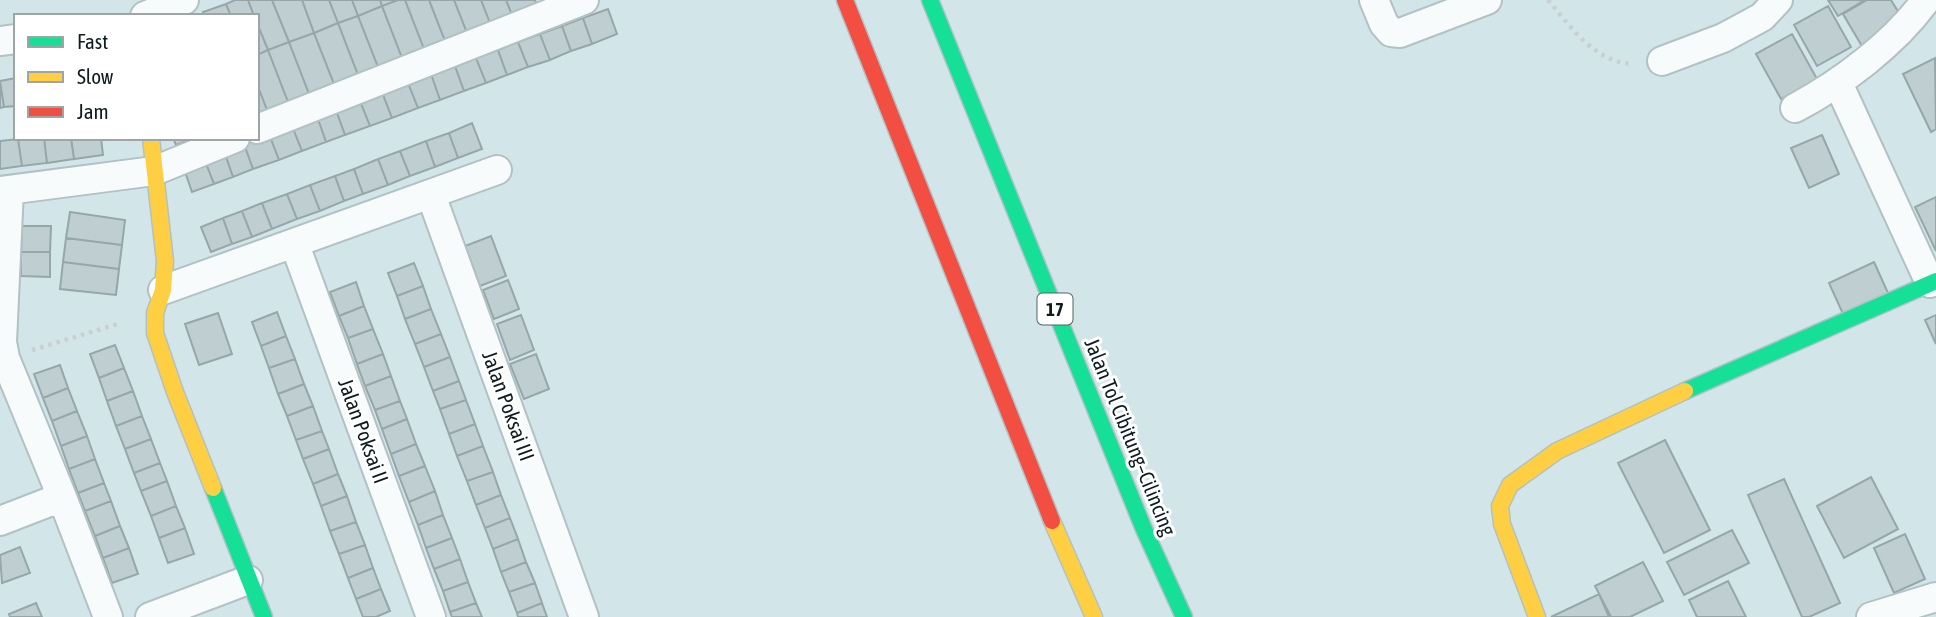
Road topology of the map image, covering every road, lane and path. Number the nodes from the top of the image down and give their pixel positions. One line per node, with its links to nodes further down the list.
1 (184, 0): 10 (street)
2 (584, 0): 14 (street)
3 (845, 0): 34 (main road)
4 (930, 0): 35 (main road, Jalan Tol Cibitung–Cilincing / 17)
5 (1374, 0): 6 (street)
6 (1487, 0)
7 (1548, 0): 11 (path)
8 (1778, 0): 11 (street)
9 (1926, 0): 12 (street)
10 (150, 14)
11 (1662, 61)
12 (1838, 83): 13 (street); 22 (street)
13 (1795, 108)
14 (259, 129)
15 (151, 140): 18 (main road)
16 (230, 140): 18 (street)
17 (497, 170): 20 (street)
18 (154, 171): 19 (street); 23 (main road)
19 (5, 190): 24 (street)
20 (431, 195): 21 (street); 33 (street, Jalan Poksai III)
21 (295, 245): 23 (street); 32 (street, Jalan Poksai II)
22 (1933, 282): 36 (main road)
23 (159, 302): 24 (path); 27 (main road)
24 (2, 358): 25 (street)
25 (62, 497): 26 (street); 29 (street)
26 (0, 521)
27 (248, 580): 30 (street); 31 (main road)
28 (1936, 597): 37 (street)
29 (108, 617)
30 (150, 617)
31 (264, 617)
32 (431, 617)
33 (584, 617)
34 (1094, 617)
35 (1184, 617)
36 (1537, 617)
37 (1871, 617)

